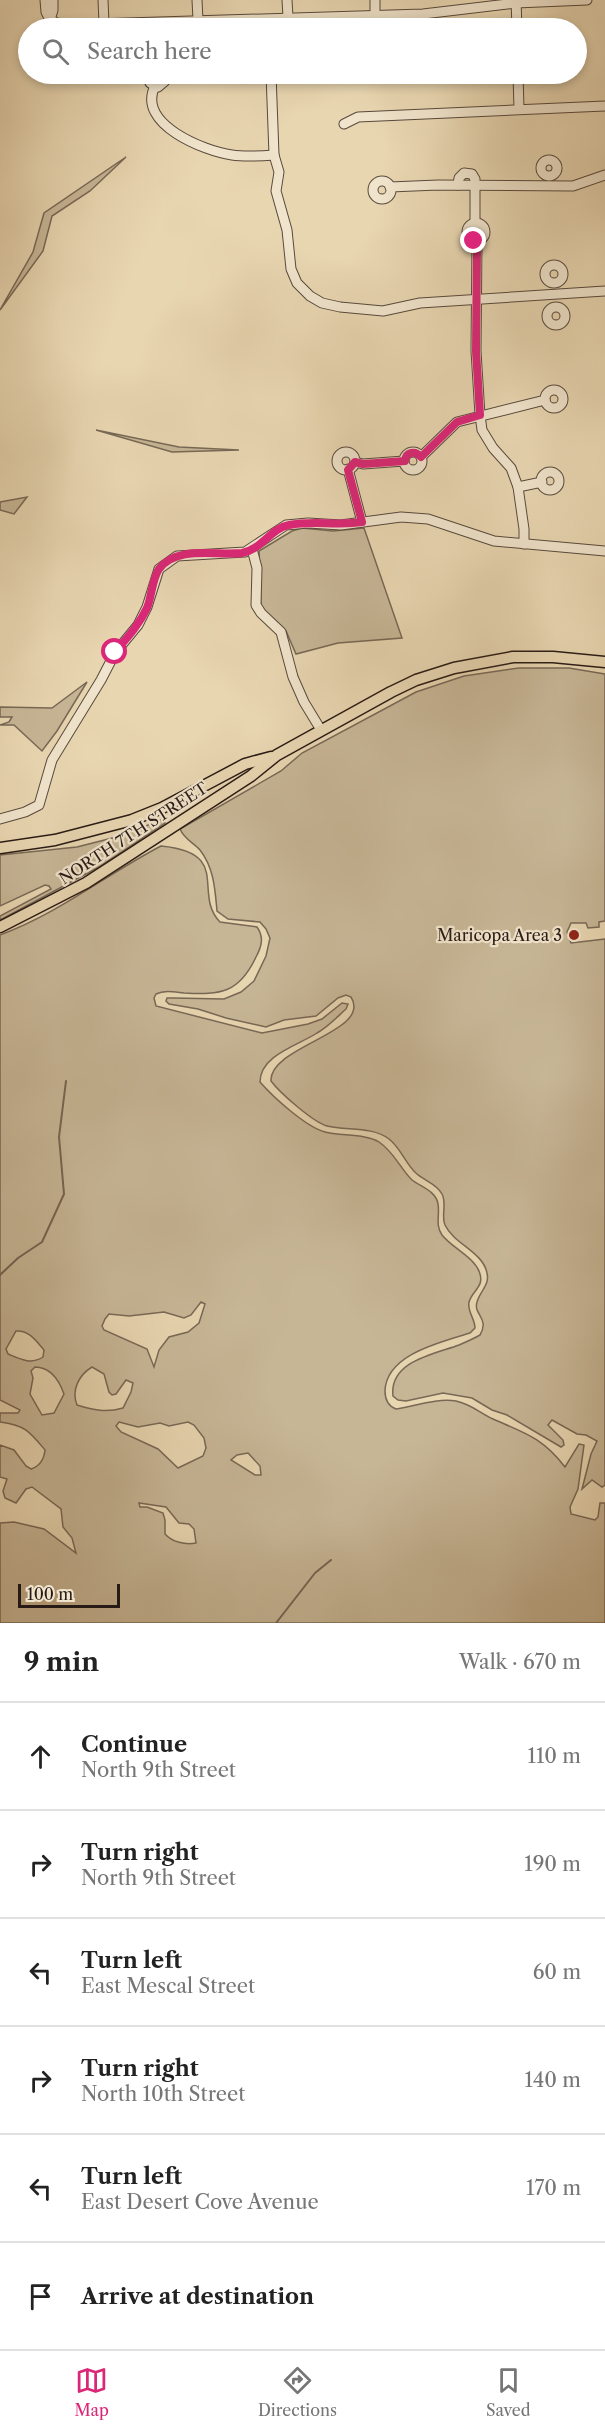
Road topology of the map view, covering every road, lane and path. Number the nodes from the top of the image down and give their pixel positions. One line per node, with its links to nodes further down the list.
1 (45, 0): 11 (street)
2 (53, 0): 12 (street)
3 (103, 0): 13 (street)
4 (197, 0): 14 (street)
5 (287, 0): 10 (street)
6 (375, 0): 9 (street)
7 (587, 0): 8 (street)
8 (516, 1): 9 (street); 16 (street)
9 (375, 15): 10 (street)
10 (288, 17): 15 (street)
11 (49, 18)
12 (51, 18)
13 (104, 18)
14 (198, 18)
15 (258, 18)
16 (517, 18)
17 (152, 84): 21 (street)
18 (164, 84): 21 (street)
19 (271, 84): 25 (street)
20 (518, 84): 23 (street)
21 (155, 86): 25 (street)
22 (605, 106): 23 (street)
23 (519, 109): 24 (street)
24 (344, 124)
25 (274, 155): 33 (street)
26 (605, 175): 29 (street)
27 (550, 176): 29 (street)
28 (475, 185): 29 (street); 30 (street); 33 (street)
29 (551, 186)
30 (390, 188)
31 (555, 288): 32 (street); 33 (street); 34 (street)
32 (605, 291)
33 (476, 298): 36 (street)
34 (555, 308)
35 (545, 400): 36 (street)
36 (480, 415): 38 (street); 39 (street)
37 (542, 482): 38 (street)
38 (518, 487): 40 (street)
39 (362, 522): 40 (street); 41 (street)
40 (524, 544): 42 (street)
41 (252, 549): 44 (street); 46 (street)
42 (605, 551)
43 (605, 662): 44 (main road, NORTH 7TH STREET)
44 (321, 730): 45 (main road, NORTH 7TH STREET)
45 (278, 755): 47 (main road, NORTH 7TH STREET); 48 (main road, NORTH 7TH STREET)
46 (0, 819)
47 (0, 848)
48 (0, 927)

